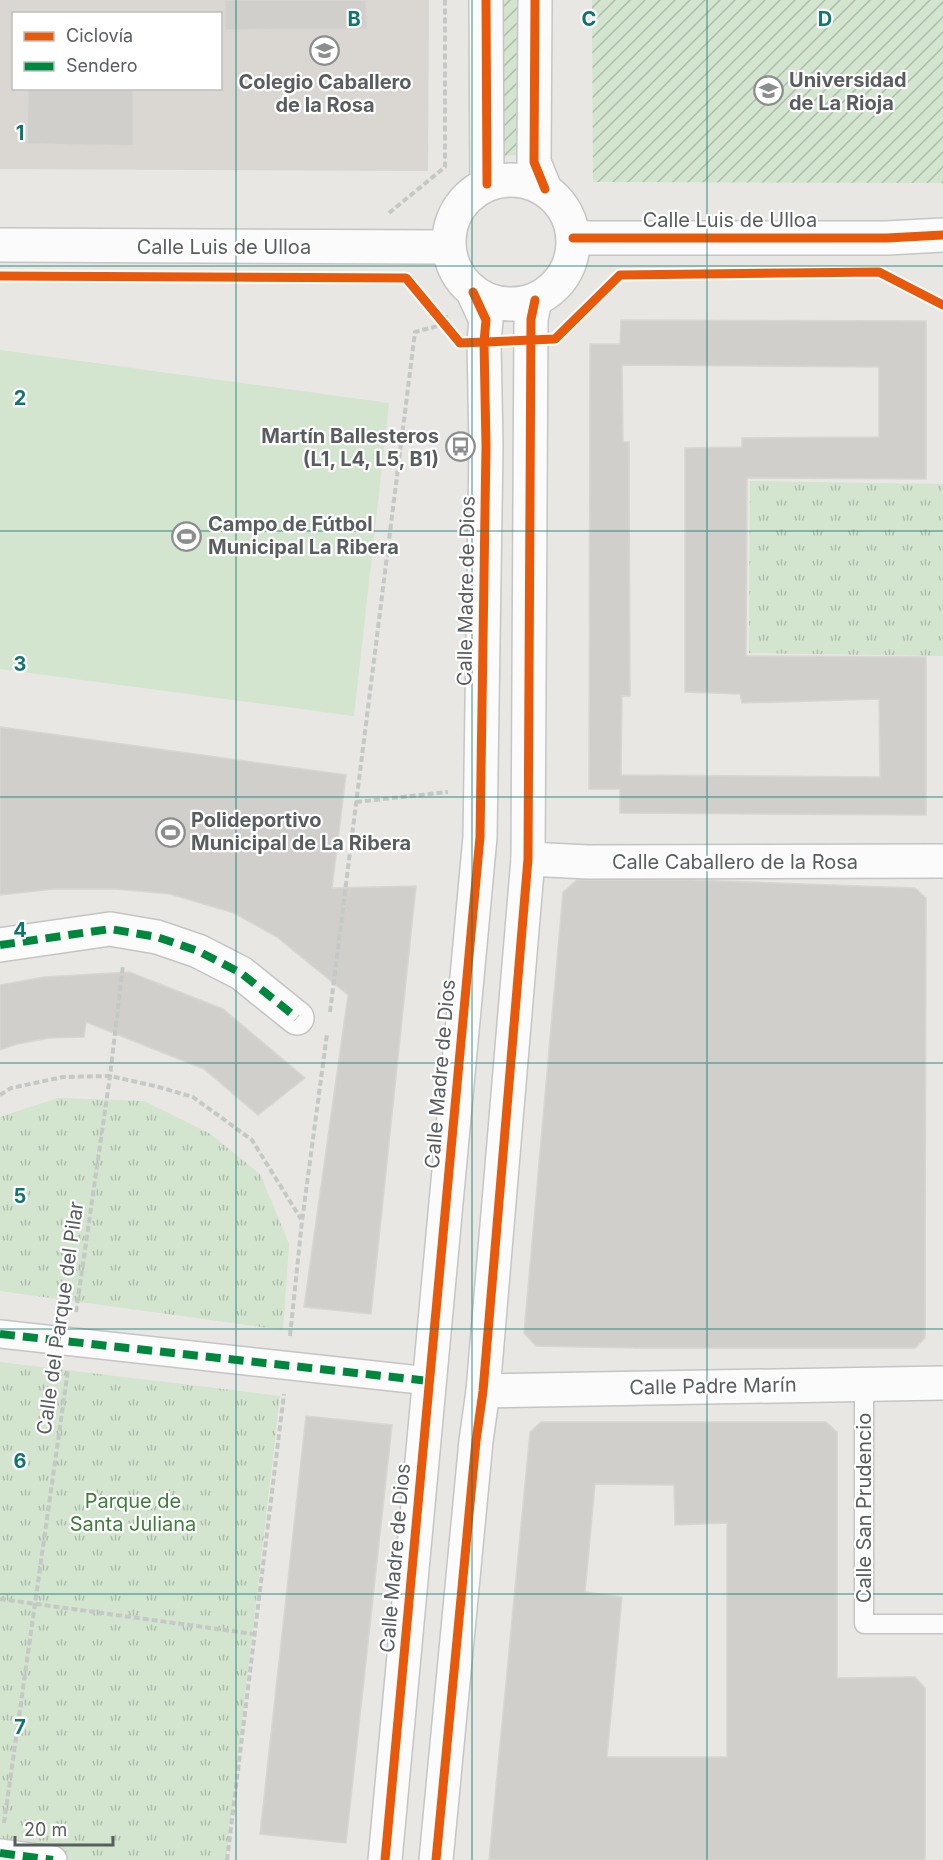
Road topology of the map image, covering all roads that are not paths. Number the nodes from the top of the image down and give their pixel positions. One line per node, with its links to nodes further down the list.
1 (486, 0): 3 (main road)
2 (535, 0): 4 (main road)
3 (487, 184): 4 (main road); 10 (main road)
4 (545, 189): 6 (main road)
5 (943, 235): 7 (main road, Calle Luis de Ulloa)
6 (573, 238): 7 (main road, Calle Luis de Ulloa); 11 (main road)
7 (887, 238): 9 (main road, Calle Luis de Ulloa)
8 (0, 245): 10 (main road, Calle Luis de Ulloa)
9 (943, 246)
10 (459, 270): 11 (main road); 17 (main road, Calle Madre de Dios)
11 (535, 300): 12 (main road)
12 (528, 859): 13 (main road, Calle Caballero de la Rosa); 20 (main road)
13 (943, 861)
14 (0, 945): 15 (main road)
15 (297, 1018)
16 (0, 1334): 17 (street)
17 (429, 1381): 24 (main road, Calle Madre de Dios)
18 (943, 1383): 19 (main road, Calle Padre Marín)
19 (864, 1384): 20 (main road, Calle Padre Marín); 21 (lane, Calle San Prudencio)
20 (483, 1391): 25 (main road)
21 (943, 1624)
22 (0, 1853): 23 (street)
23 (53, 1860)
24 (385, 1860)
25 (436, 1860)

